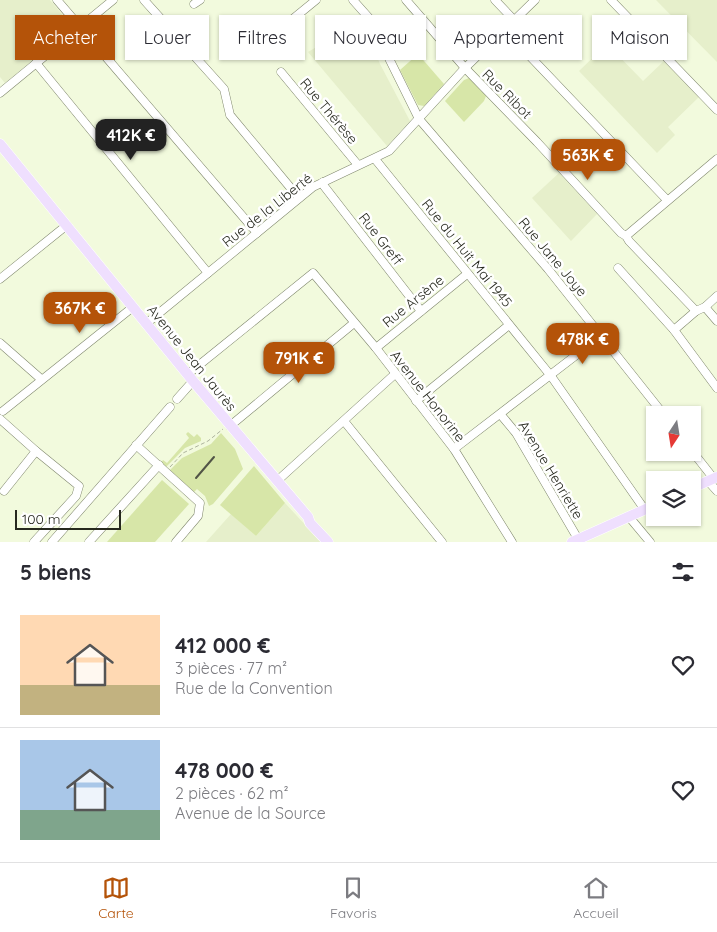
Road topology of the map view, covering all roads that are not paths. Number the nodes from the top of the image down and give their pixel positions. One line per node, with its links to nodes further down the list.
1 (58, 0): 10 (street)
2 (113, 0): 11 (street)
3 (144, 0): 30 (street)
4 (316, 0): 12 (street)
5 (353, 0): 24 (street, Rue Jane Joye)
6 (406, 0): 20 (street, Rue Ribot)
7 (495, 0): 13 (street)
8 (535, 0): 14 (street, Rue de la Liberté)
9 (611, 0): 23 (street)
10 (70, 15)
11 (95, 15)
12 (298, 15)
13 (509, 15)
14 (519, 15)
15 (40, 60): 19 (street)
16 (108, 60): 33 (street)
17 (473, 60): 20 (street, Rue de la Liberté)
18 (534, 60): 31 (street)
19 (36, 63): 22 (street); 36 (street)
20 (465, 68): 24 (street, Rue de la Liberté); 34 (street, Rue Ribot)
21 (281, 72): 28 (street, Rue Thérèse)
22 (0, 93)
23 (717, 110)
24 (419, 119): 26 (street, Rue de la Liberté); 49 (street, Rue Jane Joye)
25 (0, 144): 32 (main road, Avenue Jean Jaurès)
26 (375, 159): 28 (street, Rue de la Liberté); 37 (street, Rue du Huit Mai 1945)
27 (717, 159): 31 (street)
28 (358, 166): 29 (street, Rue de la Liberté)
29 (323, 182): 30 (street, Rue de la Liberté); 42 (street, Rue Greff)
30 (298, 198): 33 (street, Rue de la Liberté)
31 (667, 200): 34 (street)
32 (67, 225): 38 (street); 40 (main road, Avenue Jean Jaurès)
33 (257, 233): 36 (street, Rue de la Liberté)
34 (626, 236): 43 (street, Rue Ribot)
35 (618, 268): 48 (street)
36 (208, 273): 45 (street, Rue de la Liberté)
37 (467, 274): 42 (street, Rue Arsène); 47 (street, Rue du Huit Mai 1945)
38 (0, 279)
39 (717, 296): 41 (street)
40 (133, 307): 45 (main road, Avenue Jean Jaurès); 55 (street)
41 (705, 307): 43 (street); 44 (street)
42 (421, 311): 51 (street, Rue Arsène)
43 (696, 311): 48 (street)
44 (717, 321)
45 (147, 323): 54 (main road, Avenue Jean Jaurès)
46 (354, 324): 51 (street, Avenue Honorine); 54 (street, Avenue Honorine); 64 (street)
47 (509, 325): 53 (street, Rue du Huit Mai 1945); 58 (street)
48 (674, 330): 56 (street)
49 (601, 336): 53 (street); 59 (street, Rue Jane Joye)
50 (0, 343): 55 (street)
51 (376, 348): 52 (street, Avenue Honorine)
52 (395, 374): 58 (street, Avenue Honorine); 63 (street)
53 (551, 376): 62 (street); 75 (street, Rue du Huit Mai 1945)
54 (191, 378): 57 (street); 64 (main road, Avenue Jean Jaurès)
55 (41, 379): 61 (street)
56 (717, 388)
57 (177, 399)
58 (416, 400): 66 (street, Avenue Honorine)
59 (657, 406)
60 (170, 407): 65 (street)
61 (1, 415): 67 (street)
62 (501, 415): 66 (street); 79 (street, Avenue Henriette)
63 (344, 421): 71 (street); 86 (street)
64 (230, 426): 71 (main road, Avenue Jean Jaurès)
65 (136, 445): 69 (street); 81 (street)
66 (454, 449): 87 (street, Avenue Honorine)
67 (36, 451): 73 (street); 80 (street)
68 (700, 461): 70 (street)
69 (159, 465): 78 (street); 83 (street)
70 (713, 479): 72 (main road); 74 (street)
71 (277, 481): 76 (main road, Avenue Jean Jaurès)
72 (701, 484)
73 (4, 491)
74 (717, 491)
75 (645, 510): 77 (main road)
76 (308, 517): 84 (main road, Avenue Jean Jaurès); 85 (main road, Avenue Jean Jaurès)
77 (630, 518): 79 (main road); 88 (street)
78 (91, 539): 82 (street)
79 (575, 541)
80 (34, 542)
81 (52, 542)
82 (101, 542)
83 (176, 542)
84 (328, 542)
85 (336, 542)
86 (442, 542)
87 (512, 542)
88 (650, 542)

